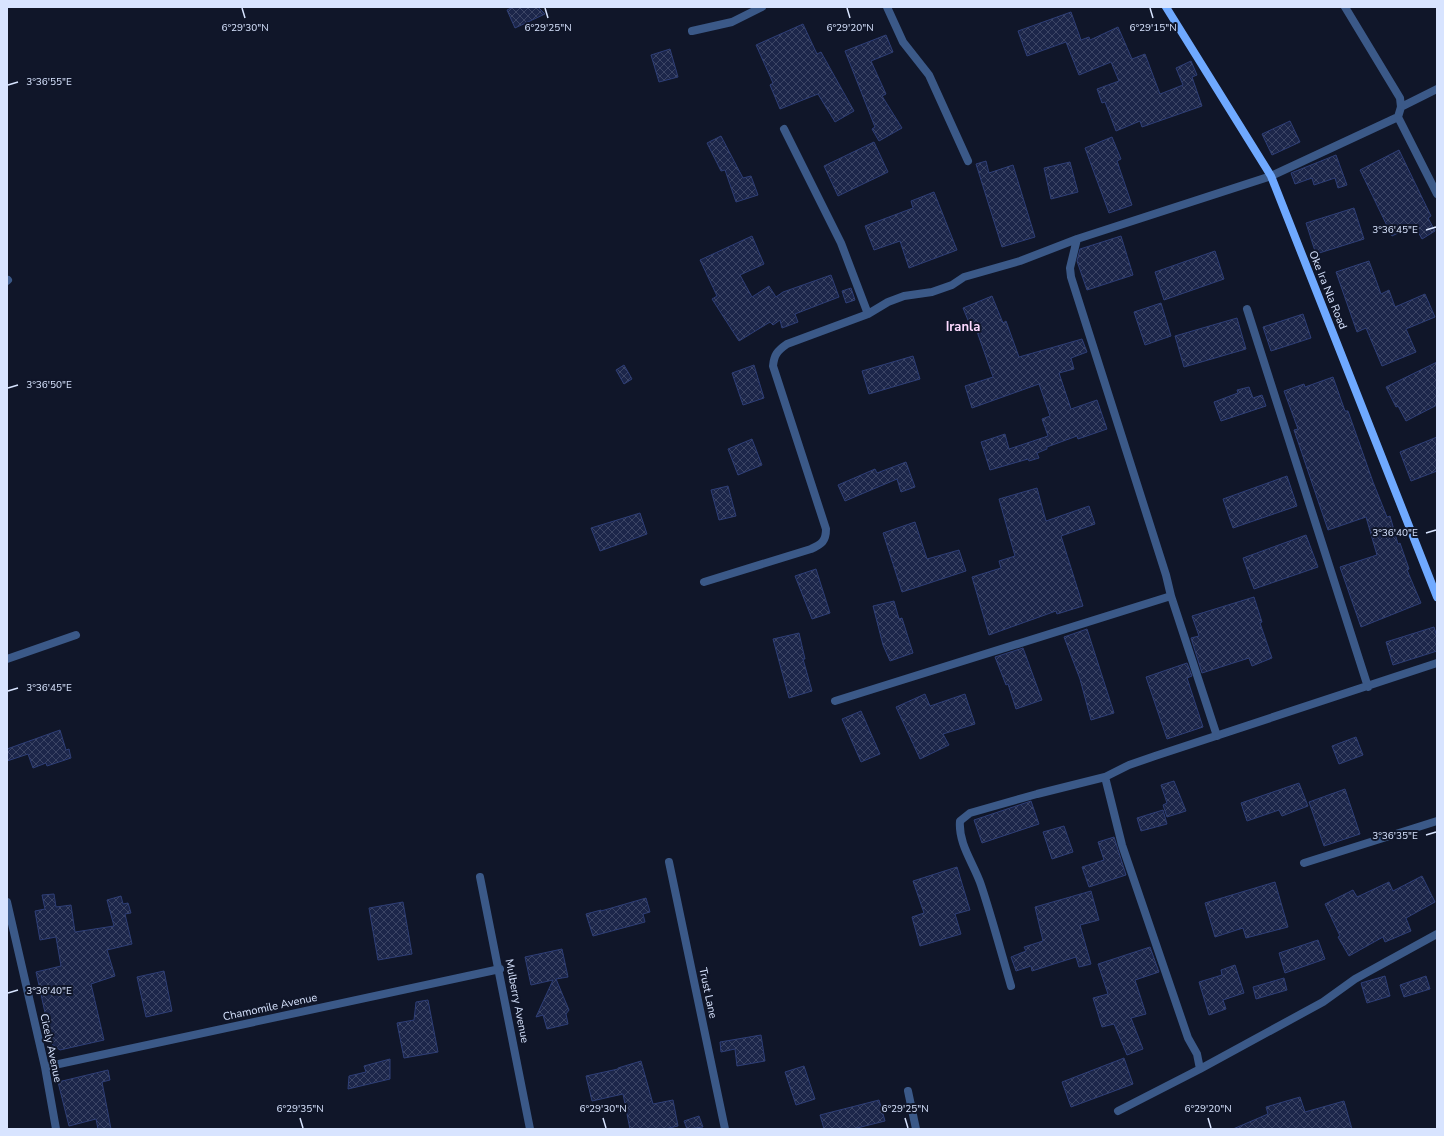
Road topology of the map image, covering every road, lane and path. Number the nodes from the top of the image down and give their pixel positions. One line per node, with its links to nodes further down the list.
1 (762, 7): 5 (street)
2 (887, 7): 10 (street)
3 (1166, 7): 11 (street, Oke Ira Nla Road)
4 (1345, 7): 7 (street)
5 (692, 31)
6 (1437, 89): 7 (street)
7 (1401, 107): 8 (street)
8 (1398, 117): 11 (street); 12 (street)
9 (784, 129): 15 (street)
10 (968, 161)
11 (1271, 176): 13 (street); 18 (street, Oke Ira Nla Road)
12 (1437, 194)
13 (1077, 239): 15 (street); 17 (street)
14 (1247, 309): 22 (street)
15 (868, 314): 16 (street)
16 (704, 582)
17 (1170, 596): 23 (street); 24 (street)
18 (1437, 598)
19 (76, 635): 20 (street)
20 (7, 659)
21 (1437, 663): 22 (street)
22 (1368, 688): 24 (street)
23 (835, 701)
24 (1217, 736): 25 (street)
25 (1105, 777): 33 (street); 35 (street)
26 (1437, 821): 28 (street)
27 (669, 862): 40 (street, Trust Lane)
28 (1304, 863)
29 (480, 877): 32 (street, Mulberry Avenue)
30 (7, 902): 34 (street, Cicely Avenue)
31 (1437, 934): 35 (street)
32 (500, 969): 34 (street, Chamomile Avenue); 39 (street, Mulberry Avenue)
33 (1011, 986)
34 (45, 1067): 38 (street, Cicely Avenue)
35 (1200, 1069): 37 (street)
36 (908, 1091): 41 (street)
37 (1118, 1111)
38 (56, 1129)
39 (530, 1129)
40 (725, 1129)
41 (916, 1129)

